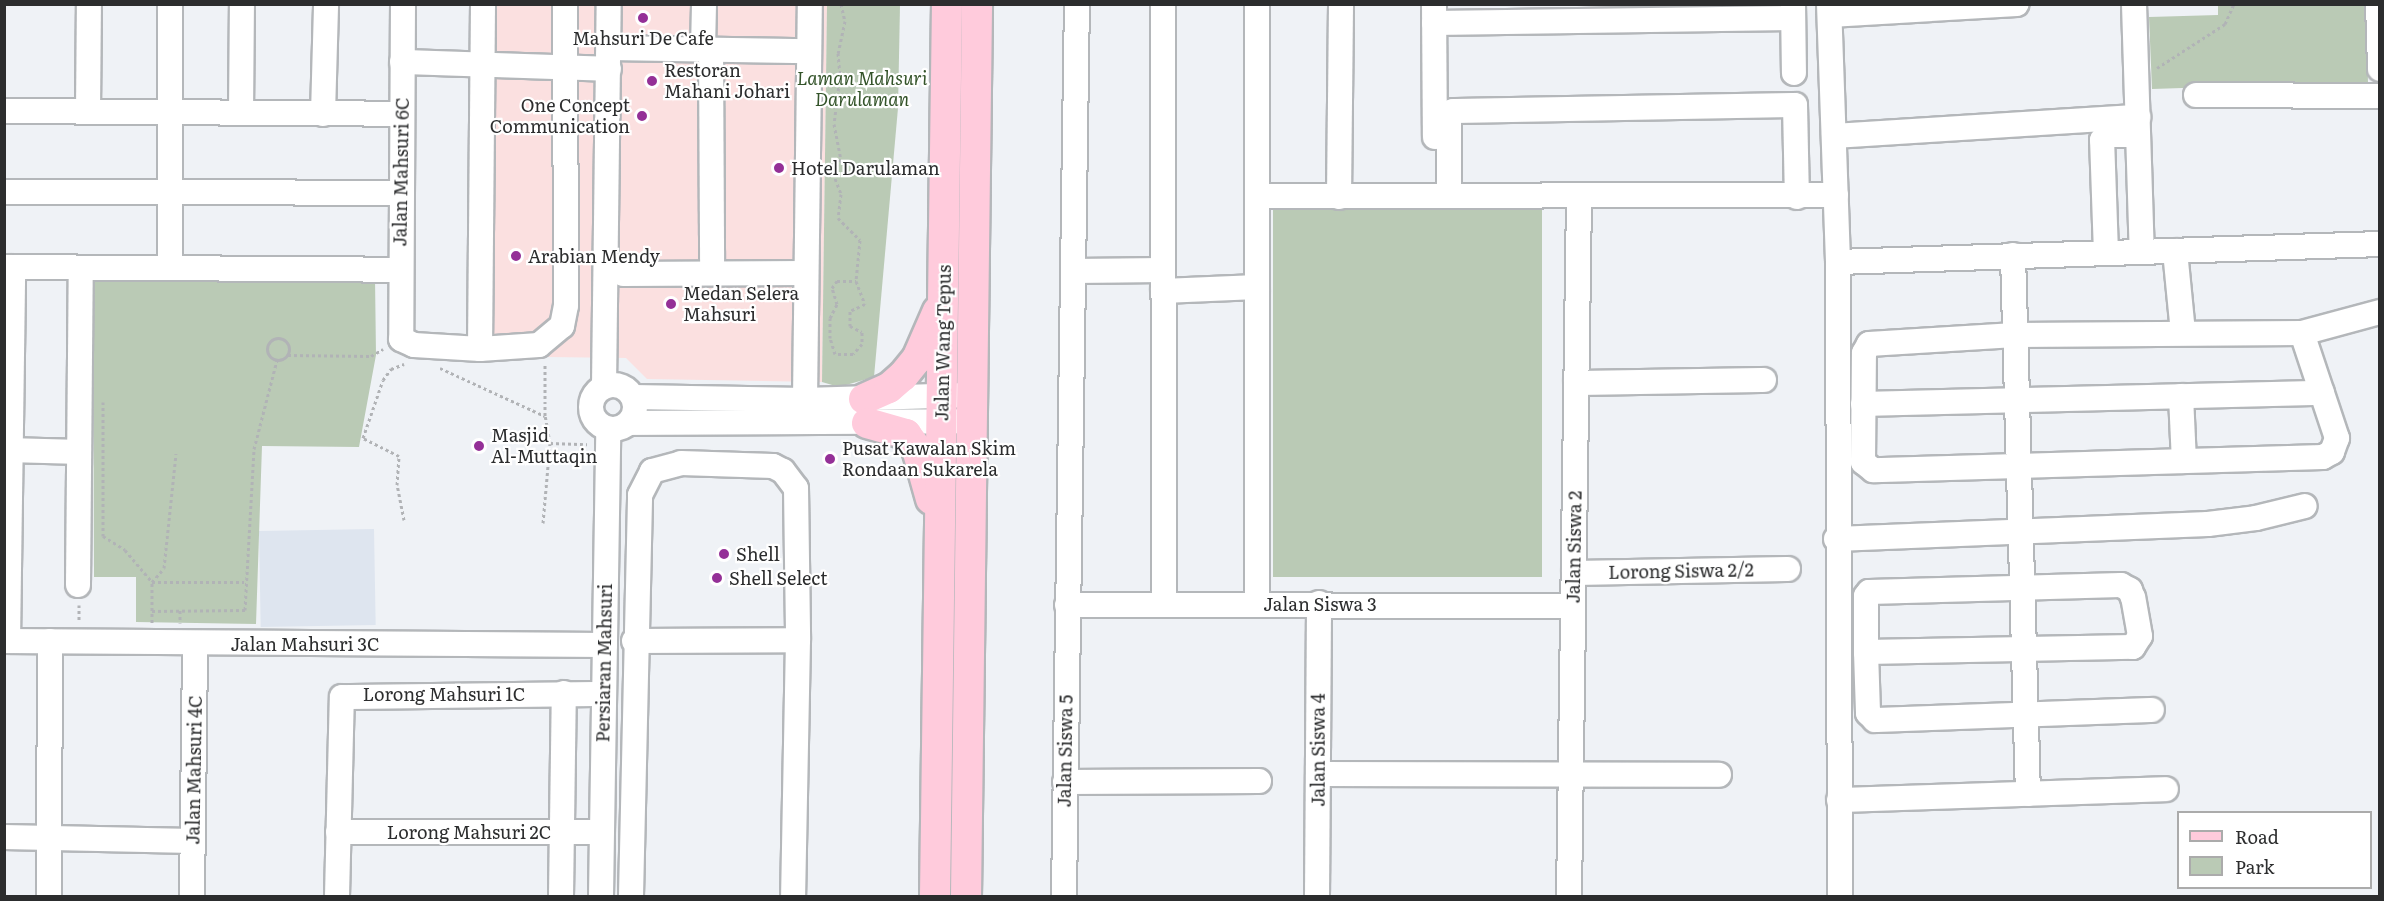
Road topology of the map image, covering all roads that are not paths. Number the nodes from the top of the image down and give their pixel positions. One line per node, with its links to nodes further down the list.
1 (89, 4): 36 (street)
2 (170, 4): 37 (street)
3 (242, 4): 38 (street)
4 (326, 4): 39 (street)
5 (403, 4): 28 (street, Jalan Mahsuri 6C)
6 (483, 4): 29 (street)
7 (565, 4): 30 (street)
8 (609, 4): 27 (street)
9 (704, 4): 25 (street)
10 (810, 4): 26 (street)
11 (947, 4): 68 (main road, Jalan Wang Tepus)
12 (977, 4): 83 (main road, Jalan Wang Tepus)
13 (1077, 4): 62 (street, Jalan Siswa 5)
14 (1163, 4): 66 (street)
15 (1257, 4): 47 (street)
16 (1341, 4): 49 (street)
17 (2017, 4): 20 (street)
18 (2134, 4): 41 (street)
19 (2378, 4): 31 (street)
20 (1830, 10): 42 (street)
21 (1793, 11): 22 (street); 32 (street)
22 (1700, 13): 24 (street)
23 (1434, 14): 24 (street); 48 (street)
24 (1613, 14)
25 (707, 50): 26 (street); 27 (street); 63 (street)
26 (809, 51): 64 (street)
27 (609, 59): 30 (street); 76 (street)
28 (402, 62): 29 (street); 40 (street, Jalan Mahsuri 6C)
29 (483, 63): 30 (street); 73 (street)
30 (564, 65): 73 (street)
31 (2379, 69)
32 (1794, 73)
33 (2196, 96): 34 (street)
34 (2379, 96)
35 (4, 111): 36 (street)
36 (88, 111): 37 (street)
37 (170, 112): 38 (street); 44 (street)
38 (241, 113): 39 (street)
39 (323, 114): 40 (street)
40 (401, 114): 45 (street, Jalan Mahsuri 6C)
41 (2138, 126): 42 (street); 54 (street); 55 (street)
42 (1834, 136): 46 (street)
43 (4, 192): 44 (street)
44 (170, 193): 45 (street); 60 (street)
45 (400, 193): 61 (street, Jalan Mahsuri 6C)
46 (1836, 195): 51 (street); 57 (street)
47 (1258, 196): 49 (street); 67 (street)
48 (1442, 196): 49 (street); 50 (street); 51 (street)
49 (1339, 197)
50 (1580, 197): 51 (street); 75 (street, Jalan Siswa 2)
51 (1797, 197)
52 (2379, 244): 53 (street)
53 (2175, 251): 54 (street); 70 (street)
54 (2142, 252): 55 (street)
55 (2106, 253): 56 (street)
56 (2013, 255): 57 (street); 72 (street)
57 (1838, 262): 95 (street)
58 (9, 267): 59 (street); 87 (street)
59 (81, 268): 60 (street); 88 (street)
60 (170, 268): 61 (street)
61 (400, 270): 73 (street, Jalan Mahsuri 6C)
62 (1073, 271): 66 (street); 105 (street, Jalan Siswa 5)
63 (712, 273): 64 (street); 65 (street)
64 (806, 273): 80 (street)
65 (623, 274)
66 (1162, 280): 67 (street); 104 (street)
67 (1257, 287): 102 (street)
68 (944, 290): 83 (main road, Jalan Wang Tepus); 84 (main road)
69 (2379, 312): 71 (street)
70 (2183, 333): 71 (street); 72 (street)
71 (2302, 333): 77 (street)
72 (2015, 335): 81 (street); 82 (street)
73 (480, 349)
74 (1764, 380): 75 (street)
75 (1576, 383): 99 (street, Jalan Siswa 2)
76 (604, 387): 79 (street); 86 (street)
77 (2322, 393): 78 (street); 89 (street)
78 (2181, 396): 81 (street); 89 (street)
79 (633, 398): 80 (street); 86 (street)
80 (805, 400): 84 (street)
81 (2017, 401): 82 (street); 91 (street)
82 (1863, 405): 91 (street)
83 (956, 408): 84 (street); 94 (main road, Jalan Wang Tepus); 141 (main road, Jalan Wang Tepus)
84 (865, 411): 85 (street); 94 (main road)
85 (715, 423): 86 (street); 90 (street)
86 (615, 432): 97 (street, Persiaran Mahsuri)
87 (8, 450): 88 (street); 108 (street)
88 (79, 452): 100 (street)
89 (2184, 461): 91 (street)
90 (714, 463): 96 (street); 107 (street)
91 (2019, 467): 93 (street)
92 (2305, 506): 93 (street)
93 (2021, 529): 95 (street); 101 (street)
94 (940, 534): 140 (main road, Jalan Wang Tepus)
95 (1836, 539): 126 (street)
96 (638, 551): 97 (street); 110 (street)
97 (606, 552): 112 (street, Persiaran Mahsuri)
98 (1788, 569): 99 (street, Lorong Siswa 2/2)
99 (1574, 573): 106 (street, Jalan Siswa 2)
100 (78, 585)
101 (2022, 589): 113 (street); 113 (street); 114 (street)
102 (1257, 603): 103 (street, Jalan Siswa 3); 104 (street, Jalan Siswa 3)
103 (1319, 603): 106 (street, Jalan Siswa 3); 119 (street, Jalan Siswa 4)
104 (1164, 604): 105 (street, Jalan Siswa 3)
105 (1067, 605): 123 (street, Jalan Siswa 5)
106 (1573, 606): 120 (street, Jalan Siswa 2)
107 (798, 640): 110 (street); 139 (street)
108 (7, 641): 109 (street, Jalan Mahsuri 3C)
109 (50, 641): 111 (street, Jalan Mahsuri 3C); 131 (street)
110 (634, 641): 138 (street)
111 (195, 643): 112 (street, Jalan Mahsuri 3C); 132 (street, Jalan Mahsuri 4C)
112 (605, 645): 116 (street, Persiaran Mahsuri)
113 (2024, 649): 114 (street); 118 (street)
114 (1866, 652): 118 (street)
115 (564, 693): 116 (street, Lorong Mahsuri 1C); 127 (street, Lorong Mahsuri 1C); 128 (street)
116 (604, 694): 129 (street, Persiaran Mahsuri)
117 (2152, 710): 118 (street)
118 (2026, 716): 125 (street)
119 (1318, 774): 120 (street); 143 (street, Jalan Siswa 4)
120 (1571, 774): 121 (street); 144 (street, Jalan Siswa 2)
121 (1719, 775)
122 (1259, 781): 123 (street)
123 (1065, 782): 142 (street, Jalan Siswa 5)
124 (2166, 789): 125 (street)
125 (2028, 794): 126 (street)
126 (1839, 800): 145 (street)
127 (338, 832): 128 (street, Lorong Mahsuri 2C); 135 (street, Lorong Mahsuri 1C)
128 (562, 832): 129 (street, Lorong Mahsuri 2C); 136 (street)
129 (601, 832): 137 (street, Persiaran Mahsuri)
130 (4, 837): 131 (street)
131 (49, 838): 132 (street); 133 (street)
132 (193, 841): 134 (street, Jalan Mahsuri 4C)
133 (49, 897)
134 (192, 897)
135 (337, 897)
136 (561, 897)
137 (601, 897)
138 (632, 897)
139 (794, 897)
140 (935, 897)
141 (966, 897)
142 (1064, 897)
143 (1317, 897)
144 (1569, 897)
145 (1840, 897)

